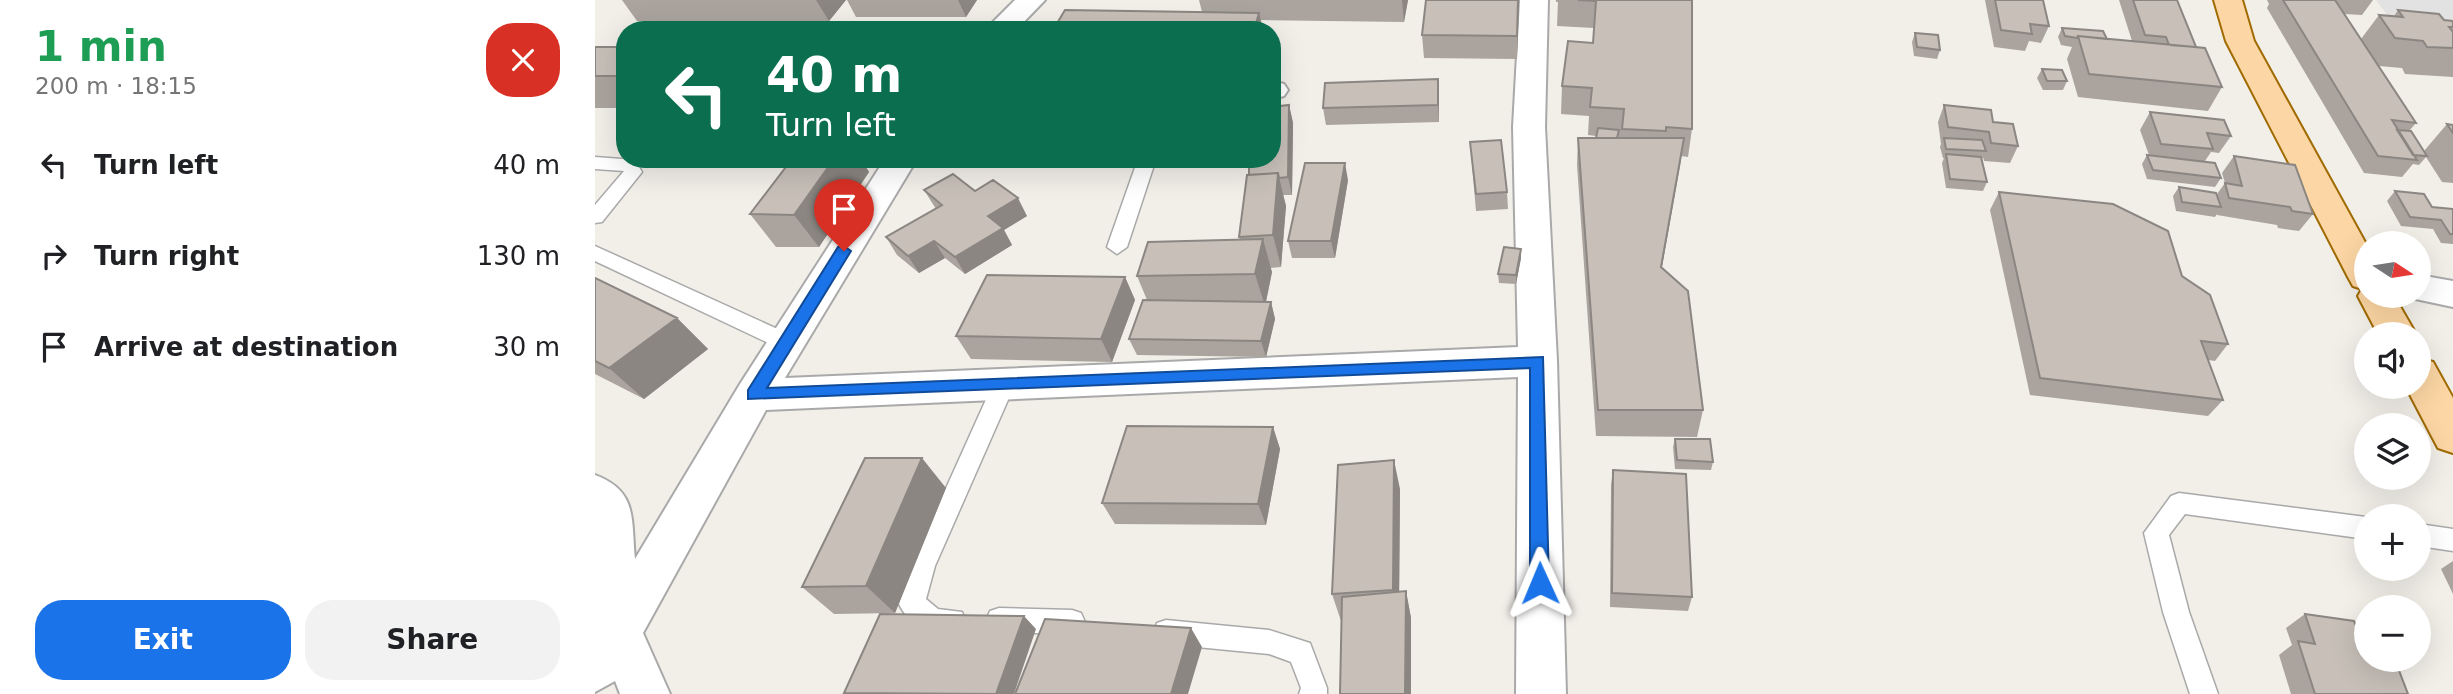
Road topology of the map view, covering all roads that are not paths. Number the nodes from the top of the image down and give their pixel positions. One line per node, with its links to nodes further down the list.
1 (1031, 0): 4 (street)
2 (1534, 0): 17 (street)
3 (2228, 0): 13 (main road)
4 (1009, 21)
5 (595, 163): 6 (lane)
6 (616, 164)
7 (631, 168): 10 (lane)
8 (895, 168): 16 (street)
9 (1144, 168): 11 (lane)
10 (595, 217)
11 (1117, 247)
12 (595, 253): 16 (lane)
13 (2354, 255)
14 (2431, 290): 15 (street)
15 (2453, 294)
16 (786, 342): 19 (street)
17 (1538, 361): 18 (street); 31 (street)
18 (1004, 384): 19 (street); 26 (lane)
19 (754, 395): 28 (street)
20 (2431, 395): 21 (main road)
21 (2453, 436)
22 (595, 494): 28 (street)
23 (2354, 526): 32 (lane)
24 (2431, 537): 25 (lane)
25 (2453, 540)
26 (1098, 625)
27 (1137, 629): 30 (lane)
28 (607, 650): 29 (street)
29 (645, 694)
30 (1313, 694)
31 (1541, 694)
32 (2204, 694)

